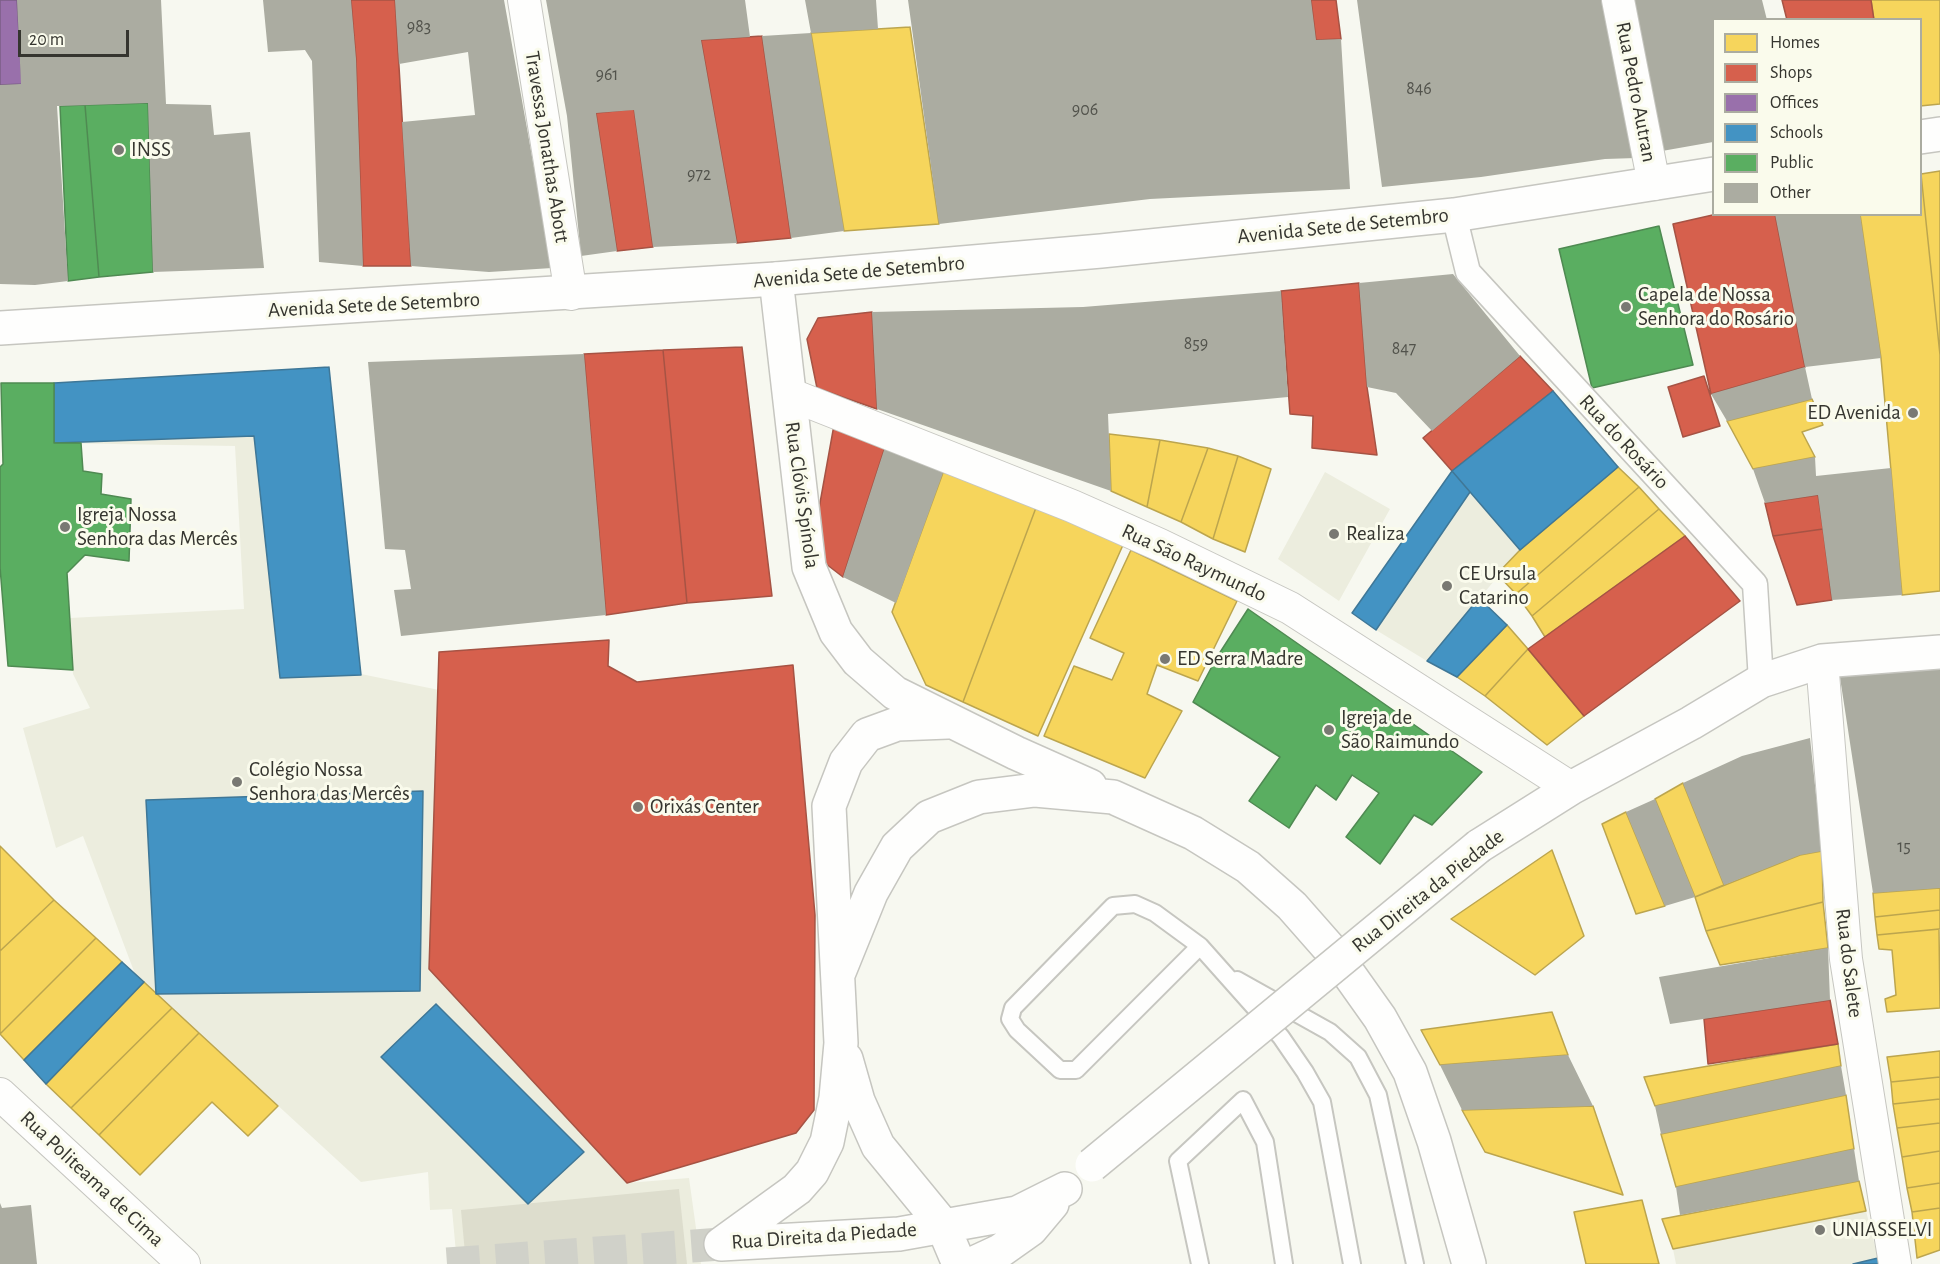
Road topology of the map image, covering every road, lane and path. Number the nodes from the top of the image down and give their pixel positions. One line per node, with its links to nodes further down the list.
1 (524, 0): 9 (street, Travessa Jonathas Abott)
2 (1618, 0): 6 (street, Rua Pedro Autran)
3 (1940, 134): 4 (street)
4 (1922, 137)
5 (1712, 174): 6 (street, Avenida Sete de Setembro)
6 (1654, 184): 7 (street, Avenida Sete de Setembro)
7 (1454, 215): 8 (street, Avenida Sete de Setembro); 14 (street, Rua do Rosário)
8 (776, 279): 9 (street, Avenida Sete de Setembro); 11 (street, Rua Clóvis Spínola)
9 (571, 294): 10 (street, Avenida Sete de Setembro)
10 (0, 328)
11 (789, 394): 15 (street, Rua Clóvis Spínola); 16 (street, Rua São Raymundo)
12 (1940, 652): 13 (street, Rua Direita da Piedade)
13 (1822, 661): 14 (street, Rua Direita da Piedade); 33 (street, Rua do Salete)
14 (1761, 681): 16 (street, Rua Direita da Piedade)
15 (952, 722): 17 (street, Rua Clóvis Spínola); 19 (street)
16 (1571, 788): 23 (street, Rua Direita da Piedade, bridge)
17 (1113, 797): 19 (street); 25 (street, Rua Clóvis Spínola)
18 (1200, 946): 18 (lane); 20 (lane)
19 (839, 972): 21 (street)
20 (1225, 973): 31 (lane); 32 (lane)
21 (841, 1043): 24 (street); 24 (street, Rua Direita da Piedade)
22 (0, 1094): 26 (street, Rua Politeama de Cima)
23 (1065, 1189): 24 (street, Rua Direita da Piedade); 28 (street, Rua Direita da Piedade)
24 (942, 1224): 27 (street)
25 (1461, 1255)
26 (184, 1264)
27 (959, 1264)
28 (972, 1264)
29 (1200, 1264): 30 (lane)
30 (1284, 1264)
31 (1352, 1264)
32 (1415, 1264)
33 (1894, 1264)

